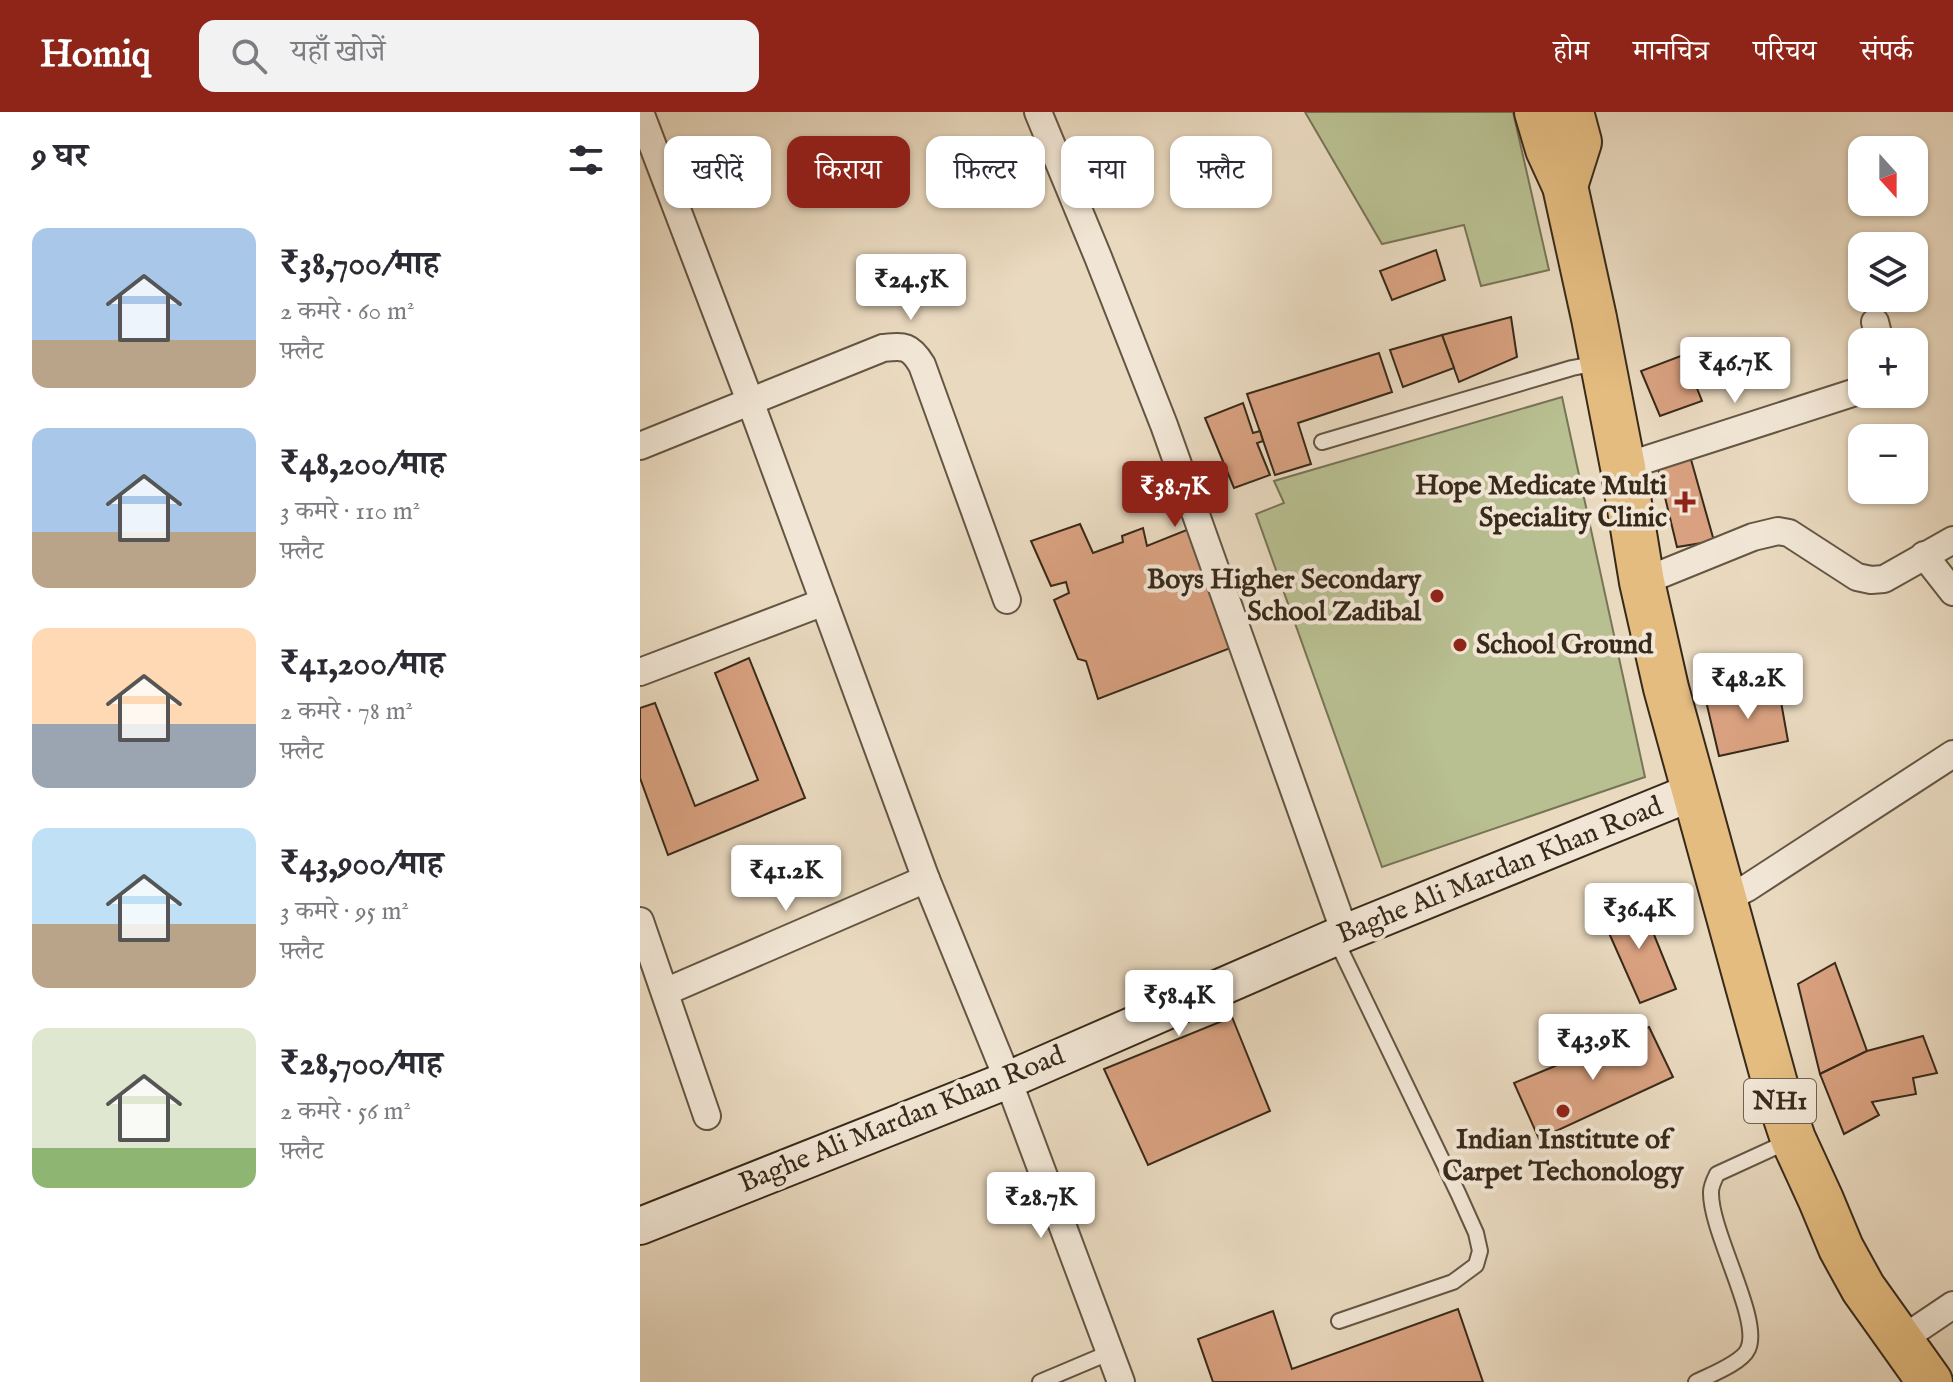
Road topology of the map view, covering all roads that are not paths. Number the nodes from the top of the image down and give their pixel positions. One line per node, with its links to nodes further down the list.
1 (640, 112): 8 (street)
2 (1038, 112): 24 (street)
3 (1537, 112): 5 (highway, NH1)
4 (1571, 112): 5 (highway, NH1)
5 (1565, 186): 6 (highway, NH1)
6 (1602, 362): 9 (lane); 11 (highway, NH1)
7 (1848, 395): 11 (street)
8 (750, 401): 10 (street); 16 (street); 17 (street)
9 (1322, 442)
10 (640, 446)
11 (1623, 467): 14 (highway, NH1)
12 (1953, 540): 13 (street)
13 (1924, 555): 14 (street); 15 (street)
14 (1642, 582): 20 (highway, NH1)
15 (1953, 592)
16 (1007, 600)
17 (824, 602): 18 (street); 21 (street)
18 (640, 672)
19 (1953, 754): 22 (street)
20 (1695, 791): 22 (highway, NH1); 24 (main road, Baghe Ali Mardan Khan Road)
21 (926, 879): 25 (street); 26 (street)
22 (1724, 900): 28 (highway, NH1)
23 (640, 921): 25 (street)
24 (1340, 935): 26 (main road, Baghe Ali Mardan Khan Road); 31 (lane)
25 (665, 992): 27 (street)
26 (1008, 1080): 29 (main road, Baghe Ali Mardan Khan Road); 33 (street)
27 (707, 1116)
28 (1793, 1139): 32 (highway, NH1); 36 (lane)
29 (640, 1226)
30 (1953, 1305): 32 (street)
31 (1339, 1321)
32 (1901, 1340): 37 (highway, NH1)
33 (1111, 1352): 34 (lane); 35 (street)
34 (1040, 1382)
35 (1121, 1382)
36 (1696, 1382)
37 (1930, 1382)

